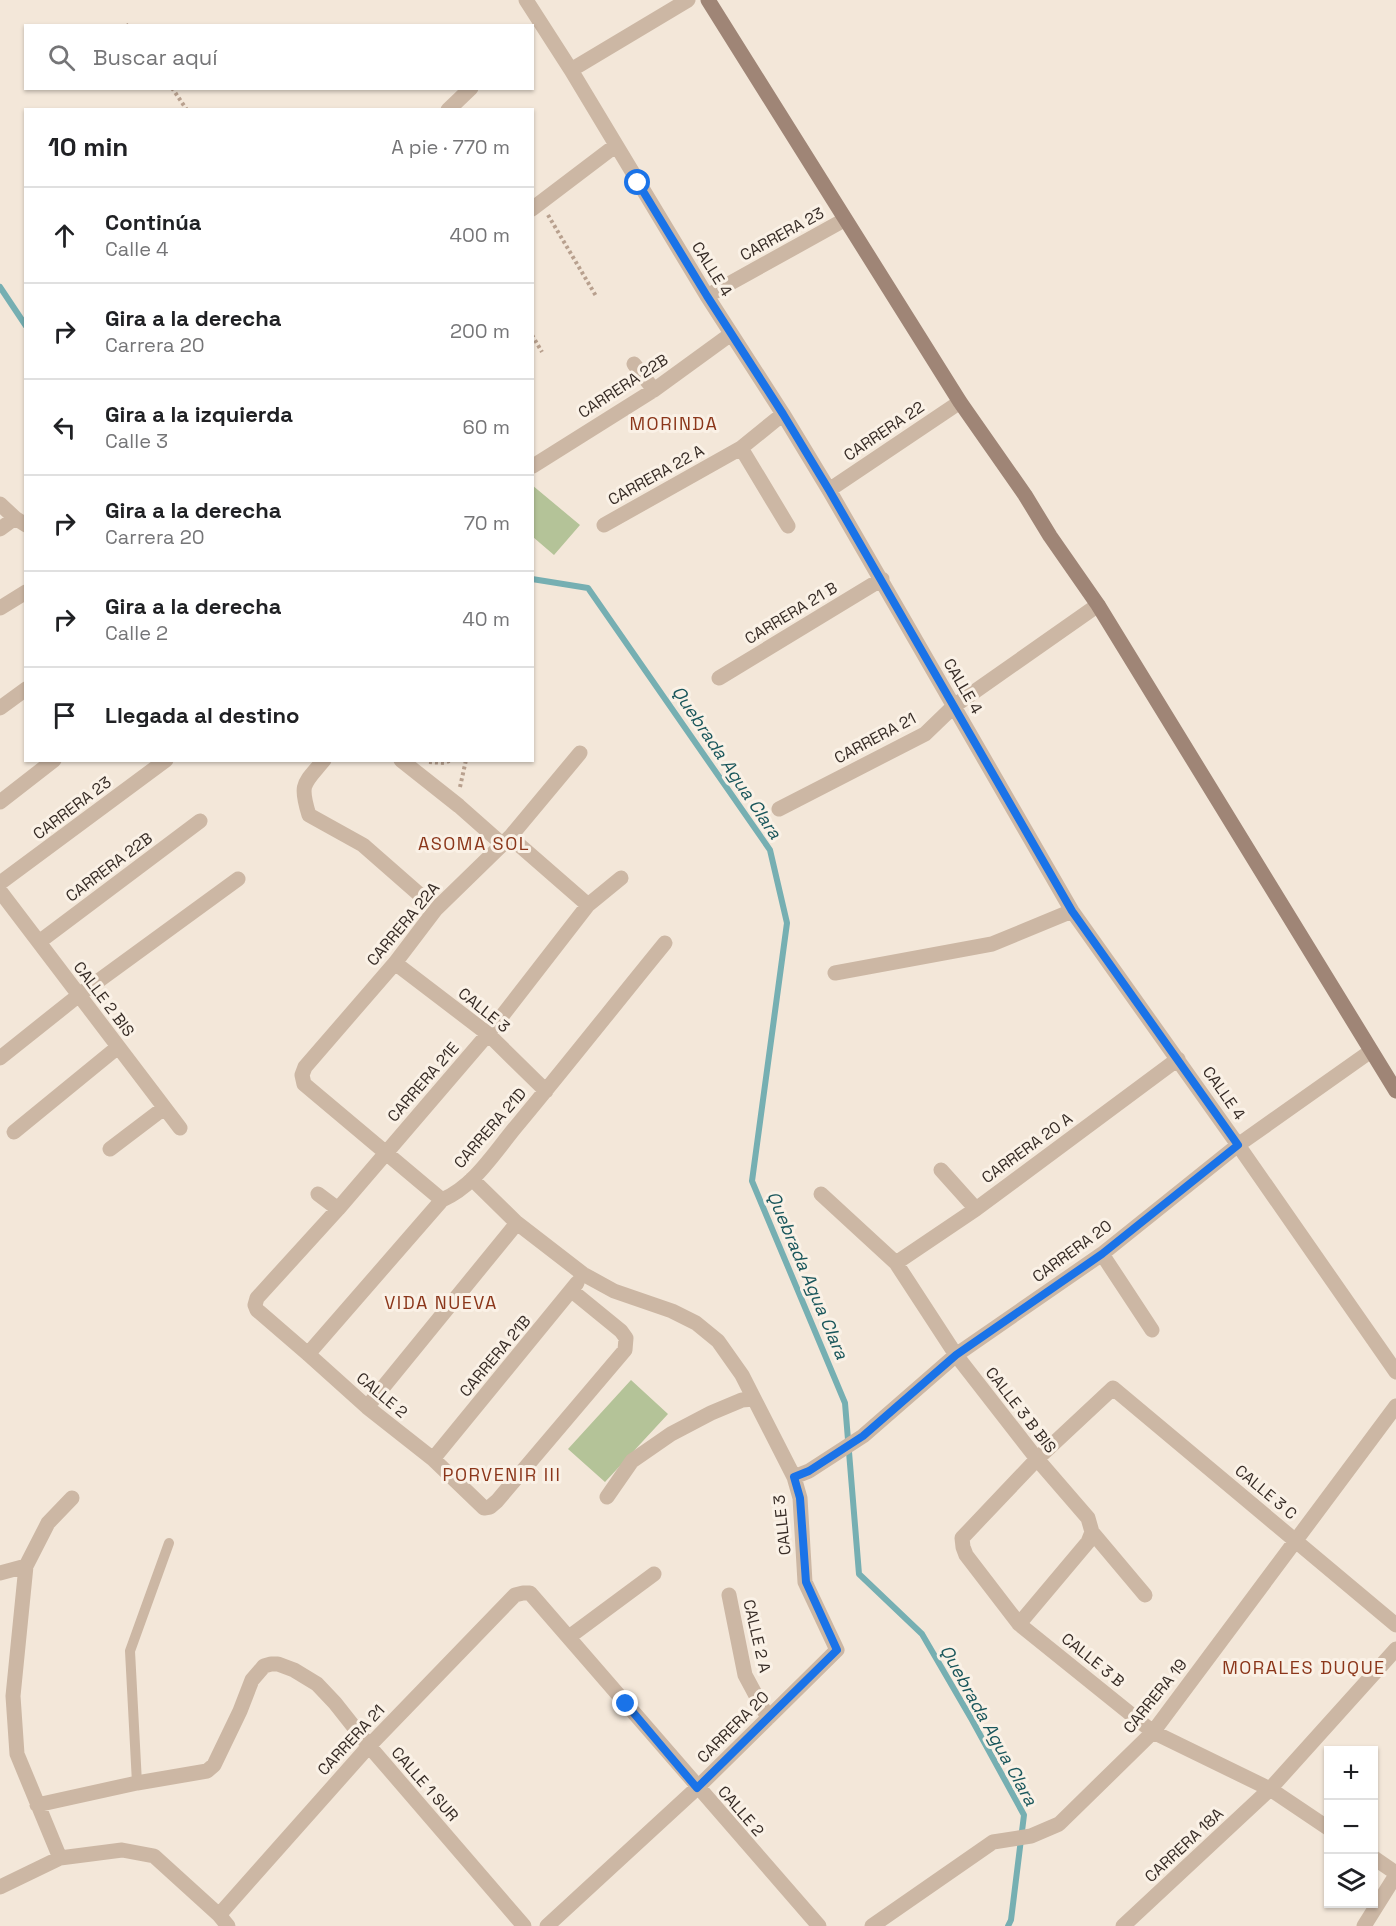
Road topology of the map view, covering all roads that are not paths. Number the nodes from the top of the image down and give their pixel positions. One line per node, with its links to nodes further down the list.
1 (526, 0): 4 (street, CALLE 4)
2 (688, 0): 5 (street)
3 (708, 0): 10 (street)
4 (537, 25): 5 (street, CALLE 4)
5 (571, 70): 8 (street, CALLE 4)
6 (469, 90): 7 (street)
7 (450, 108)
8 (615, 146): 9 (street); 11 (street, CALLE 4)
9 (537, 207)
10 (844, 220): 11 (street, CARRERA 23); 15 (street)
11 (707, 296): 12 (street, CALLE 4)
12 (731, 334): 14 (street, CARRERA 22B); 16 (street, CALLE 4)
13 (634, 364): 14 (street)
14 (654, 390): 18 (street, CARRERA 22B)
15 (960, 402): 19 (street, CARRERA 22); 27 (street)
16 (783, 414): 17 (street, CARRERA 22 A); 19 (street, CALLE 4)
17 (741, 448): 22 (street, CARRERA 22 A); 23 (street)
18 (534, 465)
19 (829, 490): 25 (street, CALLE 4)
20 (0, 504): 21 (street)
21 (20, 521): 24 (street)
22 (604, 525)
23 (788, 526)
24 (0, 529)
25 (882, 579): 29 (street, CARRERA 21 B); 31 (street, CALLE 4)
26 (24, 592): 28 (street)
27 (1098, 604): 31 (street, CARRERA 21); 56 (street)
28 (0, 608)
29 (718, 678)
30 (24, 690): 32 (street)
31 (954, 706): 39 (street, CARRERA 21); 48 (street, CALLE 4)
32 (0, 708)
33 (580, 753): 41 (street, CARRERA 22A)
34 (51, 762): 38 (street)
35 (163, 762): 44 (street, CARRERA 23)
36 (322, 762): 47 (street)
37 (404, 762): 41 (street)
38 (0, 802)
39 (779, 809)
40 (200, 821): 49 (street, CARRERA 22B)
41 (506, 841): 46 (street); 47 (street, CARRERA 22A)
42 (621, 878): 46 (street, CARRERA 21E)
43 (238, 879): 53 (street)
44 (0, 884)
45 (0, 891): 49 (street, CALLE 2 BIS)
46 (588, 905): 54 (street, CARRERA 21E)
47 (436, 909): 51 (street, CARRERA 22A)
48 (1072, 911): 52 (street); 58 (street, CALLE 4)
49 (39, 942): 53 (street, CALLE 2 BIS)
50 (665, 943): 59 (street, CARRERA 21D)
51 (395, 963): 54 (street, CALLE 3); 66 (street, CARRERA 22A)
52 (835, 974)
53 (79, 995): 55 (street, CALLE 2 BIS); 57 (street)
54 (488, 1034): 59 (street, CALLE 3); 66 (street, CARRERA 21E)
55 (118, 1047): 61 (street, CALLE 2 BIS); 63 (street)
56 (1371, 1052): 60 (street); 64 (street, CARRERA 20)
57 (0, 1058)
58 (1178, 1059): 64 (street, CALLE 4); 73 (street, CARRERA 20 A)
59 (546, 1090): 68 (street, CARRERA 21D)
60 (1396, 1091)
61 (164, 1108): 62 (street, CALLE 2 BIS); 65 (street)
62 (180, 1128)
63 (14, 1132)
64 (1238, 1145): 75 (street, CARRERA 20); 83 (street, CALLE 4)
65 (110, 1149)
66 (387, 1153): 71 (street); 72 (street, CARRERA 21E)
67 (941, 1170): 73 (street)
68 (472, 1179): 71 (street, CARRERA 21D); 74 (street, CALLE 3)
69 (318, 1194): 72 (street)
70 (820, 1194): 76 (street, CALLE 3 B BIS)
71 (442, 1200): 81 (street, CARRERA 21D)
72 (338, 1209): 79 (street, CARRERA 21E)
73 (976, 1209): 76 (street, CARRERA 20 A)
74 (517, 1223): 77 (street, CALLE 3); 86 (street)
75 (1102, 1254): 80 (street); 82 (street, CARRERA 20)
76 (896, 1263): 82 (street, CALLE 3 B BIS)
77 (583, 1274): 78 (street, CARRERA 21B); 84 (street, CALLE 3)
78 (572, 1291): 87 (street, CARRERA 21B); 87 (street, CALLE 2)
79 (257, 1310): 81 (street, CALLE 2)
80 (1152, 1330)
81 (308, 1354): 86 (street, CALLE 2)
82 (956, 1355): 88 (street, CALLE 3 B BIS); 89 (street, CARRERA 20)
83 (1396, 1372)
84 (754, 1399): 89 (street, CALLE 3); 90 (street)
85 (1396, 1406): 93 (street, CARRERA 19)
86 (367, 1407): 87 (street, CALLE 2)
87 (433, 1460)
88 (1037, 1460): 92 (street, CALLE 3 B BIS); 93 (street, CALLE 3 C); 101 (street, CALLE 3 B)
89 (794, 1477): 105 (street, CALLE 3)
90 (607, 1497)
91 (72, 1498): 95 (street)
92 (1092, 1532): 100 (street, CALLE 3 B BIS); 101 (street)
93 (1297, 1541): 102 (street, CALLE 3 C); 107 (street, CARRERA 19)
94 (169, 1543): 109 (lane)
95 (26, 1566): 96 (street); 112 (street)
96 (0, 1573)
97 (654, 1574): 103 (street)
98 (515, 1595): 103 (street, CALLE 2); 108 (street, CARRERA 21)
99 (729, 1595): 106 (street, CALLE 2 A)
100 (1145, 1595)
101 (1020, 1624): 107 (street, CALLE 3 B)
102 (1396, 1624)
103 (570, 1637): 110 (street, CALLE 2)
104 (1396, 1649): 111 (street, CARRERA 18A)
105 (837, 1650): 106 (street, CARRERA 20)
106 (768, 1718): 110 (street, CARRERA 20)
107 (1153, 1732): 111 (street, CALLE 3 B); 122 (street, CARRERA 19)
108 (369, 1746): 109 (street, CALLE 1 SUR); 118 (street, CARRERA 21); 119 (street, CALLE 1 SUR)
109 (137, 1784): 112 (street)
110 (697, 1788): 120 (street, CARRERA 20); 121 (street, CALLE 2)
111 (1270, 1789): 113 (street, CALLE 3 B); 123 (street, CARRERA 18A)
112 (37, 1805): 114 (street)
113 (1324, 1825)
114 (60, 1858): 117 (street); 118 (street)
115 (1378, 1861): 116 (street)
116 (1396, 1874): 124 (street)
117 (0, 1887)
118 (223, 1921)
119 (524, 1926)
120 (547, 1926)
121 (819, 1926)
122 (872, 1926)
123 (1123, 1926)
124 (1364, 1926)

